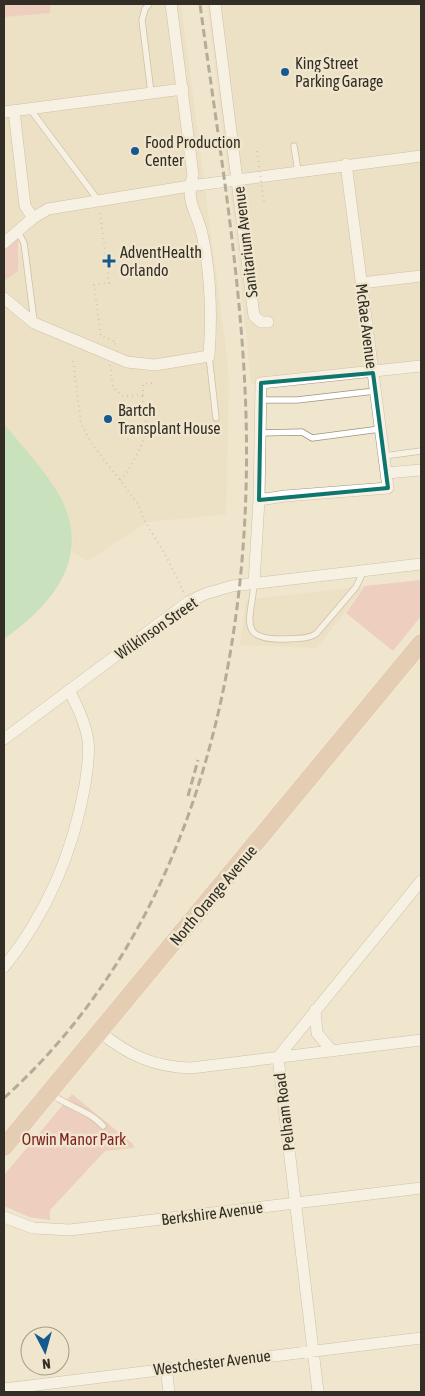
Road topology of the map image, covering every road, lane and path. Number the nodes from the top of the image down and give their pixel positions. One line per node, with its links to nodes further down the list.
1 (149, 4): 5 (lane)
2 (171, 4): 4 (street)
3 (215, 4): 13 (street, Sanitarium Avenue)
4 (182, 89): 5 (street); 14 (street)
5 (151, 93): 6 (street)
6 (30, 109): 7 (street); 15 (lane)
7 (7, 110): 18 (street)
8 (294, 146): 12 (lane)
9 (257, 151): 16 (path, bridge)
10 (421, 156): 11 (street)
11 (346, 164): 12 (street); 22 (street, McRae Avenue)
12 (298, 171): 13 (street)
13 (238, 180): 14 (street); 24 (street, Sanitarium Avenue)
14 (190, 186): 15 (street); 27 (street)
15 (98, 200): 18 (street)
16 (264, 202)
17 (100, 213): 26 (path)
18 (33, 218): 19 (street)
19 (18, 232): 20 (street); 25 (lane)
20 (4, 244)
21 (421, 276): 22 (street)
22 (361, 283): 31 (street, McRae Avenue)
23 (4, 298): 25 (street)
24 (268, 322)
25 (34, 323): 27 (street)
26 (112, 350)
27 (209, 356): 36 (lane)
28 (73, 361): 43 (path)
29 (106, 363): 34 (path)
30 (421, 366): 31 (street)
31 (373, 373): 33 (street, McRae Avenue); 35 (street)
32 (153, 383): 34 (path)
33 (375, 391): 35 (lane); 37 (street, McRae Avenue)
34 (142, 395): 43 (path)
35 (261, 400): 38 (street)
36 (216, 418)
37 (380, 429): 38 (lane); 40 (street, McRae Avenue)
38 (260, 433): 44 (street)
39 (421, 451): 40 (lane)
40 (384, 456): 42 (street, McRae Avenue)
41 (421, 470): 42 (street)
42 (386, 473): 44 (street, McRae Avenue)
43 (120, 480): 48 (path)
44 (258, 500): 47 (street)
45 (421, 564): 46 (street, Wilkinson Street)
46 (363, 570): 47 (street, Wilkinson Street); 47 (lane)
47 (254, 583): 50 (street, Wilkinson Street)
48 (184, 593)
49 (421, 643): 55 (main road, North Orange Avenue)
50 (69, 690): 51 (street, Wilkinson Street); 53 (street)
51 (4, 739)
52 (421, 881): 54 (street, Pelham Road)
53 (4, 967)
54 (315, 1010): 57 (street); 58 (street, Pelham Road)
55 (100, 1032): 58 (street); 59 (main road, North Orange Avenue)
56 (421, 1040): 57 (street)
57 (332, 1051): 58 (street)
58 (278, 1057): 63 (street, Pelham Road)
59 (49, 1093): 60 (lane); 61 (main road, North Orange Avenue)
60 (103, 1126)
61 (4, 1147)
62 (421, 1188): 63 (street, Berkshire Avenue)
63 (296, 1203): 64 (street, Berkshire Avenue); 66 (street, Pelham Road)
64 (4, 1218)
65 (421, 1338): 66 (street, Westchester Avenue)
66 (313, 1350): 67 (street, Westchester Avenue); 71 (street, Pelham Road)
67 (166, 1367): 69 (street, Westchester Avenue); 70 (street)
68 (4, 1389): 69 (street, Westchester Avenue)
69 (19, 1390)
70 (169, 1392)
71 (318, 1392)

